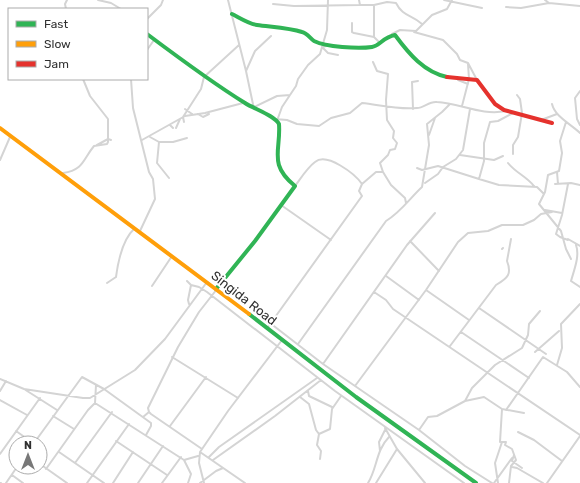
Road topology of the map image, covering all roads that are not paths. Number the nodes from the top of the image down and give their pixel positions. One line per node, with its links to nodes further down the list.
1 (98, 0): 8 (street)
2 (163, 0): 20 (street)
3 (228, 0): 19 (street)
4 (328, 0): 12 (street)
5 (359, 0): 13 (street)
6 (444, 0): 9 (street)
7 (545, 0): 10 (street)
8 (105, 1): 17 (street)
9 (451, 1): 18 (street); 22 (street)
10 (549, 3): 15 (street); 16 (street)
11 (273, 4): 12 (street)
12 (328, 5): 13 (street); 31 (street)
13 (360, 5): 14 (street)
14 (374, 5): 22 (street); 27 (street)
15 (580, 6)
16 (506, 7)
17 (119, 8)
18 (482, 8)
19 (232, 14): 30 (street); 31 (main road)
20 (148, 19)
21 (352, 23): 27 (street)
22 (422, 24): 23 (street)
23 (414, 32): 24 (street); 35 (street)
24 (392, 34): 29 (main road); 38 (main road)
25 (148, 35): 28 (main road)
26 (271, 36): 36 (street)
27 (374, 36): 29 (street)
28 (154, 40): 32 (street); 37 (main road)
29 (378, 41): 31 (main road)
30 (239, 45): 36 (street); 37 (street)
31 (323, 46): 33 (street); 46 (street)
32 (148, 49)
33 (338, 55)
34 (373, 62): 52 (street)
35 (468, 64): 39 (street); 42 (street)
36 (246, 71): 53 (street)
37 (204, 77): 48 (main road); 57 (street)
38 (458, 79): 39 (main road); 44 (street)
39 (469, 79): 42 (main road); 44 (street)
40 (83, 80): 82 (street)
41 (131, 80): 79 (street)
42 (477, 80): 58 (main road)
43 (418, 81): 55 (street)
44 (468, 84): 51 (street)
45 (580, 91): 74 (street)
46 (290, 95): 53 (street); 67 (street)
47 (517, 95): 61 (street)
48 (243, 103): 53 (main road); 63 (street)
49 (450, 104): 51 (street); 55 (street); 65 (street)
50 (552, 104): 62 (street)
51 (462, 106): 56 (street)
52 (386, 107): 55 (street); 67 (street); 95 (street)
53 (254, 108): 67 (main road)
54 (185, 109): 57 (street)
55 (413, 109)
56 (470, 109): 58 (street); 87 (street)
57 (188, 111): 60 (street); 64 (street)
58 (506, 111): 59 (main road)
59 (513, 113): 61 (main road); 89 (street)
60 (192, 114): 63 (street); 64 (street)
61 (522, 114): 69 (main road); 86 (street)
62 (557, 114): 69 (street); 71 (street)
63 (198, 115): 66 (street)
64 (183, 117): 68 (street); 70 (street)
65 (436, 117): 77 (street); 77 (street)
66 (197, 118)
67 (277, 118): 104 (main road)
68 (180, 119): 73 (street); 73 (street)
69 (539, 120): 72 (main road)
70 (184, 122)
71 (566, 122): 76 (street); 96 (street)
72 (552, 123)
73 (170, 125): 80 (street)
74 (580, 125)
75 (0, 128): 78 (main road, Singida Road)
76 (580, 133)
77 (429, 135): 94 (street)
78 (10, 136): 90 (street); 97 (main road, Singida Road)
79 (141, 136): 80 (street); 83 (street)
80 (146, 137): 83 (street); 84 (street)
81 (187, 138): 84 (street)
82 (109, 139): 85 (street); 85 (street)
83 (142, 140): 118 (street)
84 (159, 142): 98 (street)
85 (96, 145): 97 (street)
86 (513, 154)
87 (460, 155): 89 (street); 93 (street)
88 (503, 156): 89 (street)
89 (484, 158): 99 (street)
90 (0, 160)
91 (508, 163): 105 (street)
92 (417, 168): 94 (street)
93 (442, 168): 94 (street); 99 (street); 101 (street)
94 (426, 169): 101 (street)
95 (383, 172): 100 (street); 107 (street)
96 (558, 172): 102 (street); 106 (street)
97 (60, 173): 117 (main road, Singida Road)
98 (169, 178)
99 (478, 179): 105 (street)
100 (362, 184): 104 (street); 121 (street)
101 (424, 184): 108 (street)
102 (568, 184): 103 (street); 115 (street)
103 (580, 185)
104 (295, 186): 110 (main road)
105 (535, 187): 106 (street)
106 (544, 194): 111 (street)
107 (405, 198): 108 (street); 109 (street)
108 (411, 198): 109 (street)
109 (406, 204): 153 (street)
110 (281, 205): 121 (street); 136 (main road)
111 (544, 210): 112 (street); 114 (street)
112 (552, 212): 114 (street); 115 (street)
113 (435, 213): 122 (street)
114 (548, 213): 116 (street); 127 (street)
115 (562, 213): 116 (street)
116 (558, 227): 119 (street); 119 (street)
117 (134, 228): 118 (main road, Singida Road); 131 (street)
118 (140, 232): 125 (main road, Singida Road)
119 (564, 237): 123 (street); 126 (street)
120 (511, 239): 143 (street)
121 (331, 240): 147 (street)
122 (410, 241): 127 (street); 128 (street)
123 (576, 245): 124 (street); 134 (street)
124 (580, 246)
125 (172, 256): 130 (main road, Singida Road); 133 (street)
126 (571, 259)
127 (439, 271): 137 (street)
128 (386, 276): 138 (street); 140 (street)
129 (187, 281): 132 (street)
130 (207, 282): 135 (street); 136 (main road, Singida Road)
131 (107, 283)
132 (190, 285): 135 (street); 142 (street)
133 (152, 286)
134 (580, 287)
135 (202, 288): 139 (street); 142 (street)
136 (217, 289): 139 (street); 148 (main road, Singida Road)
137 (426, 290): 140 (street); 146 (street)
138 (374, 292): 145 (street); 161 (street)
139 (212, 296): 154 (street); 159 (street)
140 (419, 300): 145 (street)
141 (580, 304): 149 (street)
142 (189, 306): 174 (street)
143 (479, 308): 146 (street); 152 (street)
144 (540, 311): 152 (street)
145 (406, 317): 155 (street); 171 (street)
146 (470, 320): 150 (street)
147 (270, 323): 148 (street); 153 (street)
148 (267, 328): 151 (main road, Singida Road)
149 (560, 331): 156 (street); 162 (street)
150 (461, 332): 155 (street); 160 (street)
151 (282, 340): 154 (street); 254 (main road, Singida Road)
152 (526, 340): 156 (street); 160 (street)
153 (298, 344): 161 (street)
154 (278, 346): 165 (street); 183 (street)
155 (450, 346): 163 (street)
156 (539, 349): 157 (street); 158 (street)
157 (535, 352)
158 (546, 354)
159 (172, 357): 164 (street); 191 (street)
160 (503, 361): 163 (street); 166 (street)
161 (323, 364): 171 (street)
162 (557, 365): 166 (street); 172 (street)
163 (488, 373): 177 (street); 185 (street)
164 (206, 377): 183 (street); 197 (street)
165 (317, 378): 168 (street); 221 (street)
166 (528, 378): 177 (street)
167 (0, 379): 169 (street)
168 (321, 380): 176 (street); 180 (street)
169 (6, 381): 173 (street); 175 (street)
170 (96, 385): 174 (street); 178 (street); 179 (street)
171 (355, 386): 200 (street)
172 (580, 387)
173 (24, 389): 179 (street); 182 (street)
174 (104, 390): 178 (street); 195 (street)
175 (0, 391)
176 (308, 391): 181 (street); 187 (street)
177 (518, 393): 189 (street); 207 (street)
178 (95, 395): 179 (street); 186 (street)
179 (68, 396): 188 (street)
180 (341, 396): 187 (street); 198 (street)
181 (300, 397): 203 (street); 224 (street)
182 (40, 398): 188 (street); 193 (street)
183 (238, 398): 212 (street)
184 (0, 400): 193 (street)
185 (465, 401): 189 (street); 200 (street)
186 (95, 403): 190 (street); 199 (street)
187 (332, 407): 203 (street)
188 (57, 410): 194 (street)
189 (504, 410): 192 (street); 210 (street)
190 (112, 412): 196 (street); 226 (street)
191 (148, 412): 195 (street); 197 (street)
192 (524, 413)
193 (28, 415): 201 (street)
194 (53, 416): 199 (street); 205 (street)
195 (143, 417): 206 (street)
196 (129, 424): 206 (street); 209 (street)
197 (170, 426): 212 (street)
198 (385, 428): 208 (street); 214 (street); 253 (street)
199 (74, 429): 215 (street)
200 (418, 430): 255 (street)
201 (16, 431): 204 (street); 218 (street)
202 (518, 432): 225 (street)
203 (319, 434): 222 (street)
204 (22, 435)
205 (39, 435)
206 (146, 435): 211 (street)
207 (580, 435): 225 (street)
208 (389, 437): 213 (street); 214 (street)
209 (116, 441): 216 (street); 235 (street)
210 (502, 442): 227 (street); 237 (street)
211 (163, 446): 220 (street); 228 (street)
212 (202, 449): 217 (street)
213 (397, 449): 251 (street); 252 (street)
214 (380, 451): 250 (street)
215 (59, 452): 226 (street); 229 (street)
216 (133, 452): 228 (street); 244 (street)
217 (200, 452): 219 (street); 221 (street)
218 (0, 454)
219 (199, 456): 223 (street); 238 (street)
220 (181, 457): 223 (street); 236 (street)
221 (209, 457): 224 (street)
222 (320, 459)
223 (184, 460): 247 (street)
224 (213, 460): 231 (street)
225 (562, 462): 259 (street)
226 (75, 463): 235 (street)
227 (515, 463): 230 (street); 232 (street); 237 (street)
228 (151, 464): 236 (street); 245 (street)
229 (48, 466)
230 (512, 467): 257 (street); 258 (street)
231 (223, 468): 238 (street); 249 (street)
232 (522, 468)
233 (48, 470): 241 (street)
234 (12, 475): 239 (street); 240 (street)
235 (92, 475): 242 (street); 243 (street)
236 (168, 475): 246 (street)
237 (497, 479): 255 (street); 256 (street)
238 (204, 482): 248 (street)
239 (6, 483)
240 (23, 483)
241 (67, 483)
242 (87, 483)
243 (104, 483)
244 (113, 483)
245 (138, 483)
246 (162, 483)
247 (188, 483)
248 (200, 483)
249 (244, 483)
250 (368, 483)
251 (376, 483)
252 (425, 483)
253 (464, 483)
254 (476, 483)
255 (493, 483)
256 (498, 483)
257 (509, 483)
258 (543, 483)
259 (547, 483)

